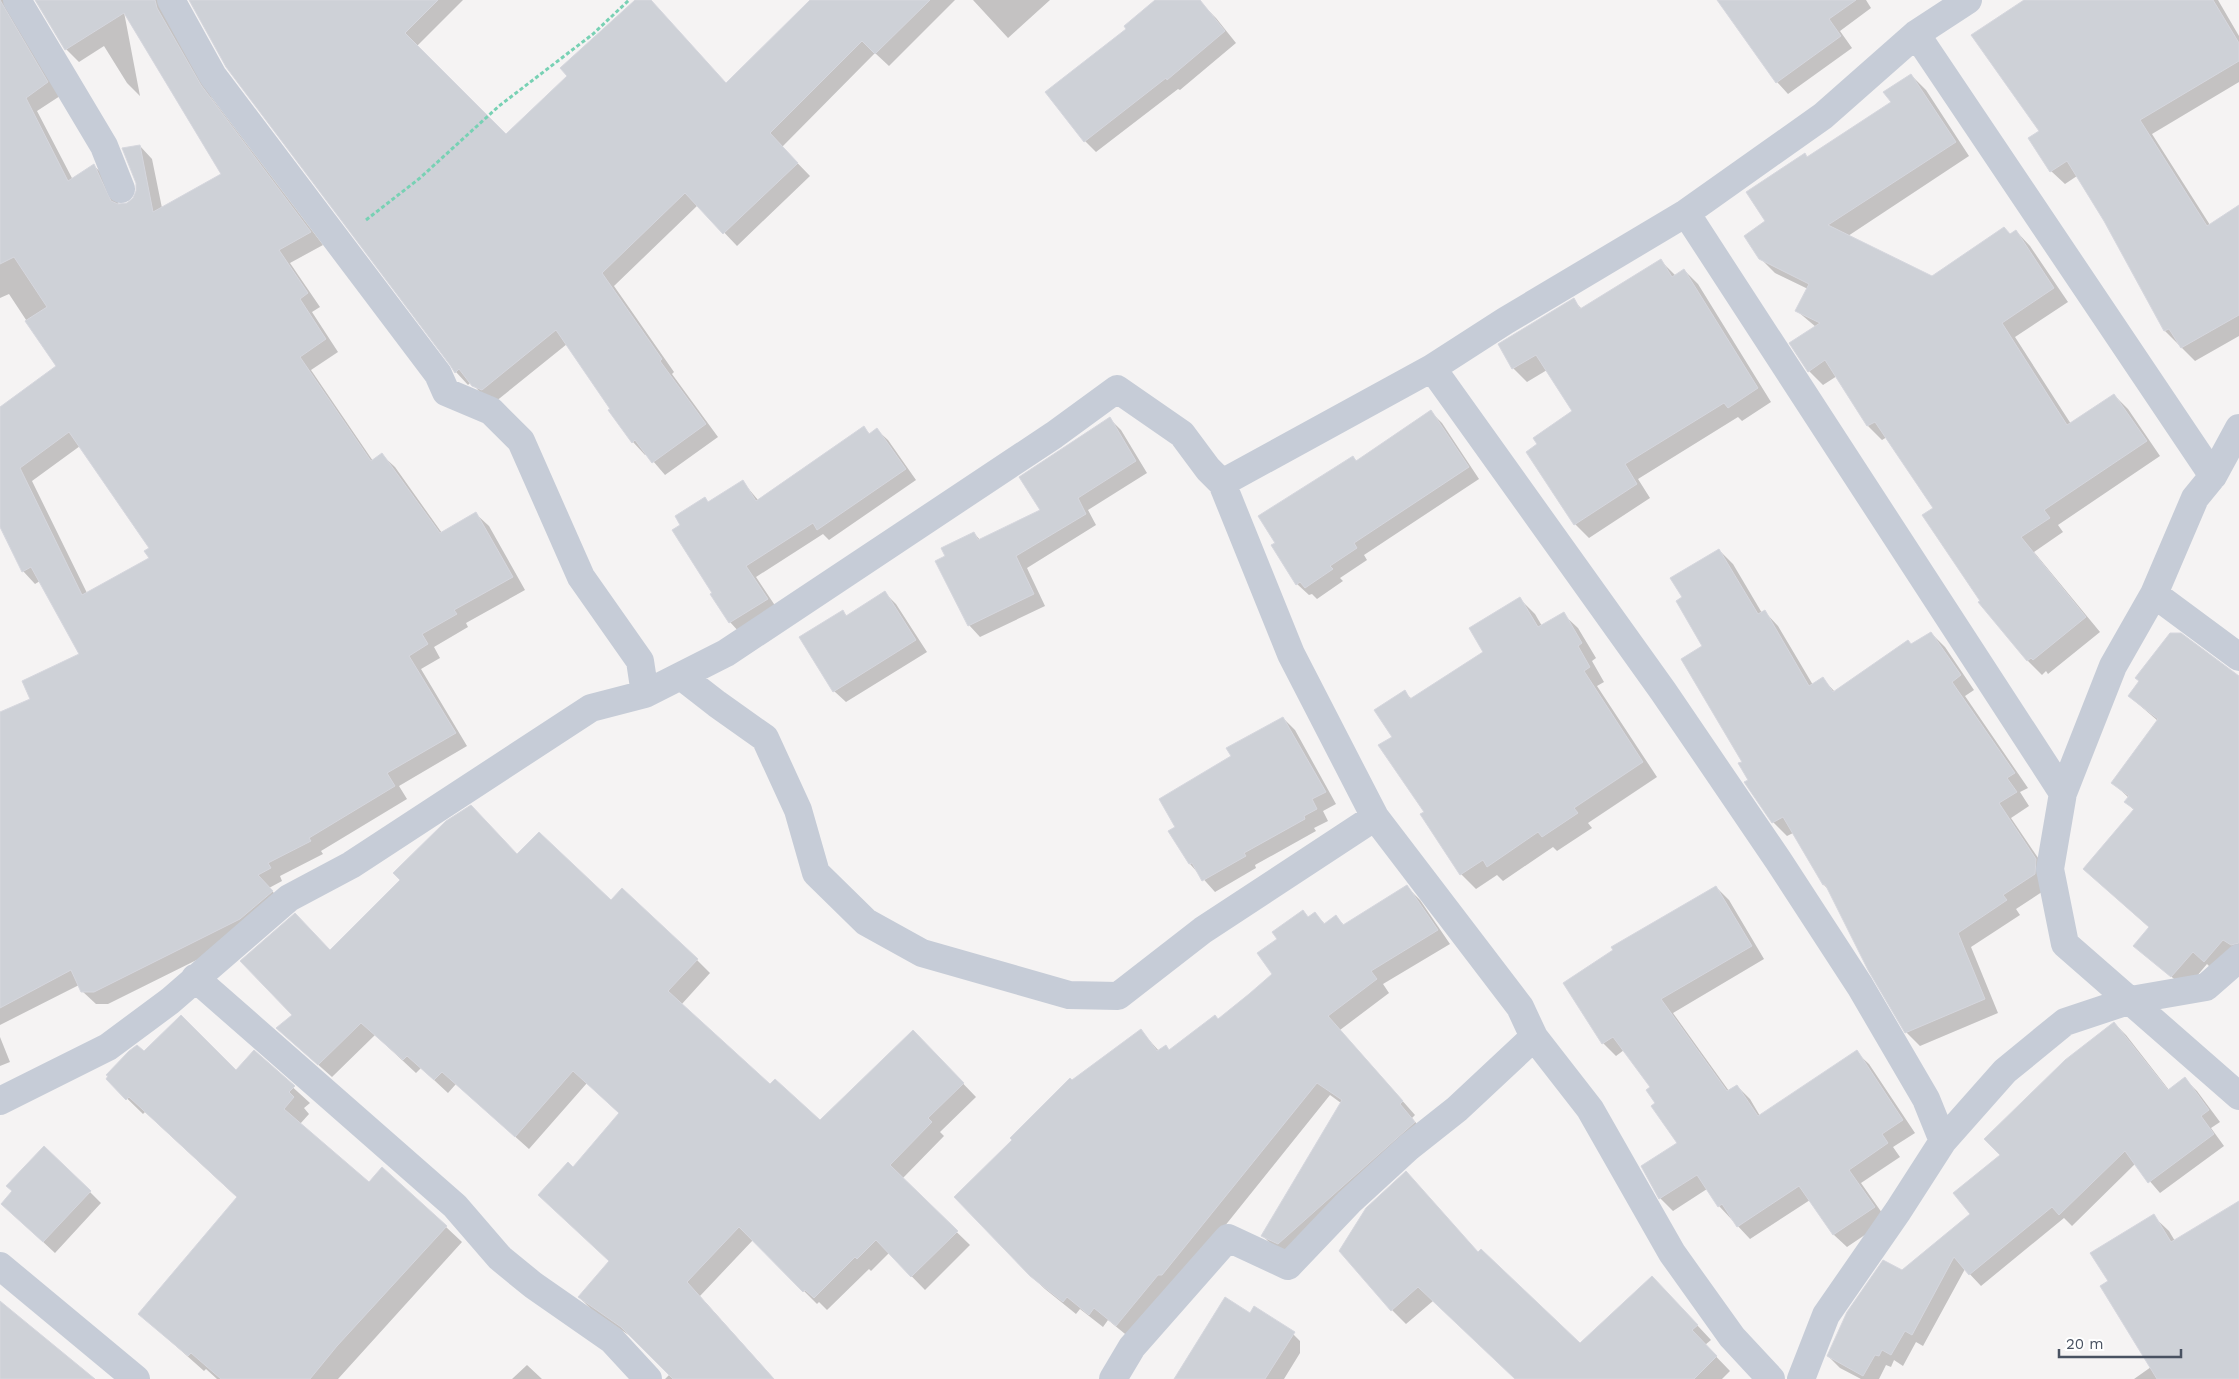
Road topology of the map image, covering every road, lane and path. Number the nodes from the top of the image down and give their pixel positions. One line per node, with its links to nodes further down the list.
1 (16, 0): 6 (street)
2 (171, 0): 8 (street)
3 (629, 0): 8 (path)
4 (1968, 0): 5 (street)
5 (1916, 34): 7 (street); 11 (street)
6 (120, 190)
7 (1686, 213): 9 (street); 17 (street)
8 (338, 242): 16 (street)
9 (1432, 368): 12 (street); 25 (street)
10 (2239, 428): 11 (street)
11 (2213, 476): 13 (street)
12 (1222, 483): 15 (street); 18 (street)
13 (2154, 594): 14 (street); 17 (street)
14 (2239, 656)
15 (681, 676): 16 (street); 18 (street)
16 (645, 694): 20 (street)
17 (2063, 793): 21 (street)
18 (1375, 818): 22 (street)
19 (2239, 958): 21 (street)
20 (195, 978): 24 (street); 28 (street)
21 (2131, 1000): 23 (street); 25 (street)
22 (1534, 1037): 29 (street); 30 (street)
23 (2239, 1096)
24 (0, 1101)
25 (1943, 1141): 31 (street)
26 (0, 1266): 27 (street)
27 (136, 1379)
28 (648, 1379)
29 (1113, 1379)
30 (1771, 1379)
31 (1801, 1379)

